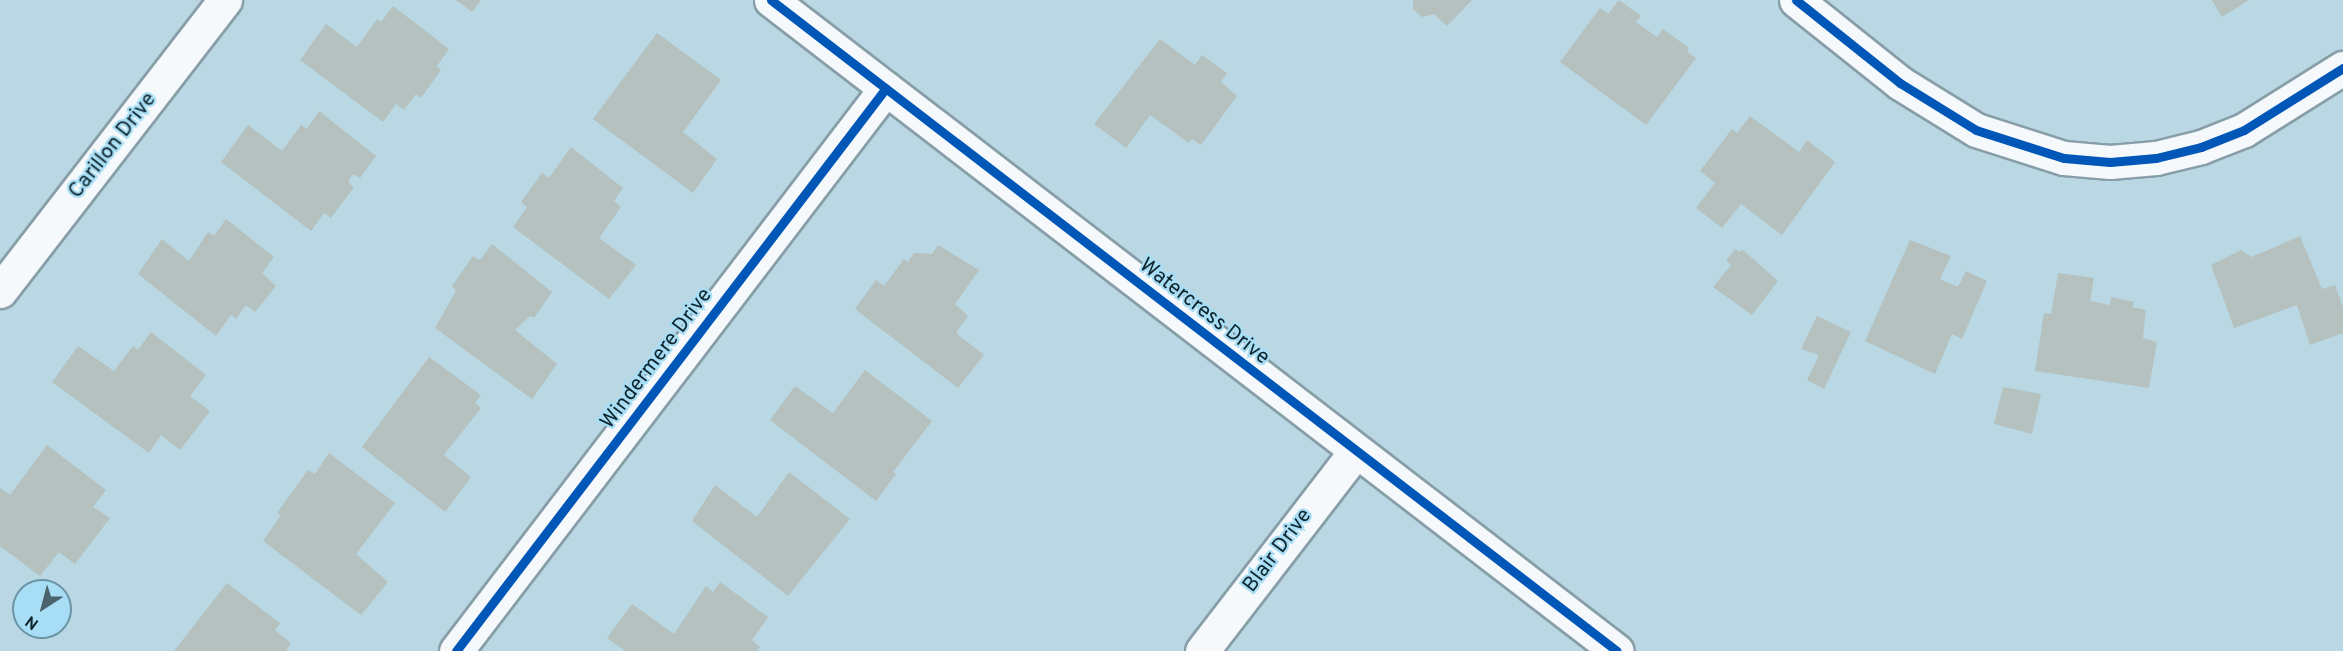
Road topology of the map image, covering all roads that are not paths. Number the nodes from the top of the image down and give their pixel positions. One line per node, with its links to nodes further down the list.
1 (225, 0): 6 (street, Carillon Drive)
2 (771, 0): 5 (street, Watercress Drive)
3 (1796, 0): 4 (street)
4 (2343, 68)
5 (886, 88): 7 (street, Watercress Drive); 8 (street, Windermere Drive)
6 (0, 291)
7 (1354, 452): 9 (street, Blair Drive); 10 (street, Watercress Drive)
8 (456, 651)
9 (1202, 651)
10 (1617, 651)

